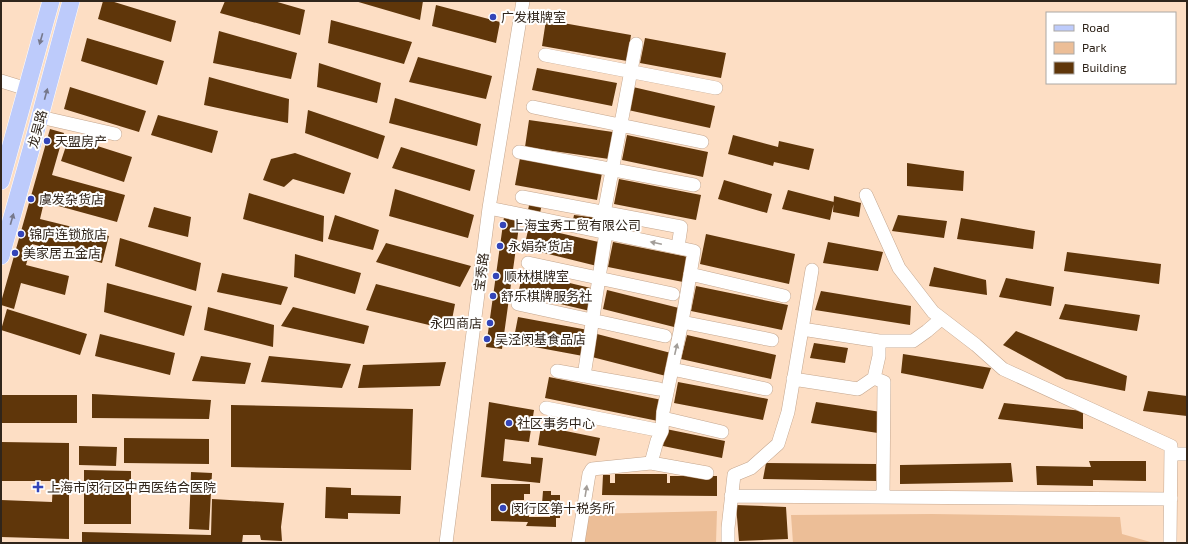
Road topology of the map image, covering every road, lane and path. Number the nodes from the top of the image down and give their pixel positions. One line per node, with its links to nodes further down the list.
1 (51, 1): 9 (main road, 龙吴路, one-way to 9)
2 (71, 1): 11 (main road, 龙吴路, one-way to 2)
3 (522, 1): 21 (street, 宝秀路)
4 (636, 44): 6 (street)
5 (544, 56): 6 (street)
6 (630, 72): 8 (street); 12 (street)
7 (1, 81): 9 (street)
8 (716, 88)
9 (27, 89): 17 (main road, 龙吴路)
10 (533, 107): 12 (street)
11 (40, 117): 13 (street); 25 (main road, 龙吴路, one-way to 11)
12 (620, 125): 14 (street); 16 (street)
13 (115, 134)
14 (702, 142)
15 (519, 152): 16 (street)
16 (612, 170): 18 (street); 22 (street)
17 (1, 181)
18 (694, 186)
19 (866, 195): 33 (street)
20 (522, 197): 22 (street)
21 (489, 208): 23 (street); 57 (street, 宝秀路)
22 (603, 212): 23 (street); 24 (street)
23 (602, 231): 24 (street, one-way to 23); 29 (street)
24 (678, 247): 28 (street)
25 (1, 256)
26 (528, 263): 29 (street)
27 (812, 270): 36 (street)
28 (690, 274): 31 (street); 35 (street)
29 (598, 278): 30 (street); 34 (street)
30 (672, 294)
31 (784, 296)
32 (518, 304): 34 (street)
33 (941, 319): 39 (street); 50 (street)
34 (592, 320): 37 (street); 42 (street)
35 (682, 322): 38 (street); 40 (street, one-way to 35)
36 (802, 329): 39 (street); 44 (street)
37 (665, 336)
38 (772, 340)
39 (879, 341): 43 (street)
40 (672, 369): 46 (street); 48 (street)
41 (557, 371): 42 (street)
42 (584, 376): 45 (street)
43 (874, 378): 44 (street); 55 (street)
44 (793, 379): 54 (street)
45 (659, 389)
46 (766, 389)
47 (546, 408): 48 (street)
48 (662, 424): 49 (street); 52 (street)
49 (722, 432)
50 (1171, 454): 51 (street); 56 (street)
51 (1187, 454)
52 (651, 464): 53 (street); 58 (street, one-way to 52)
53 (707, 473)
54 (731, 496): 55 (street); 59 (street)
55 (883, 497): 56 (street)
56 (1171, 499): 60 (street)
57 (446, 543)
58 (578, 543)
59 (728, 543)
60 (1170, 543)

